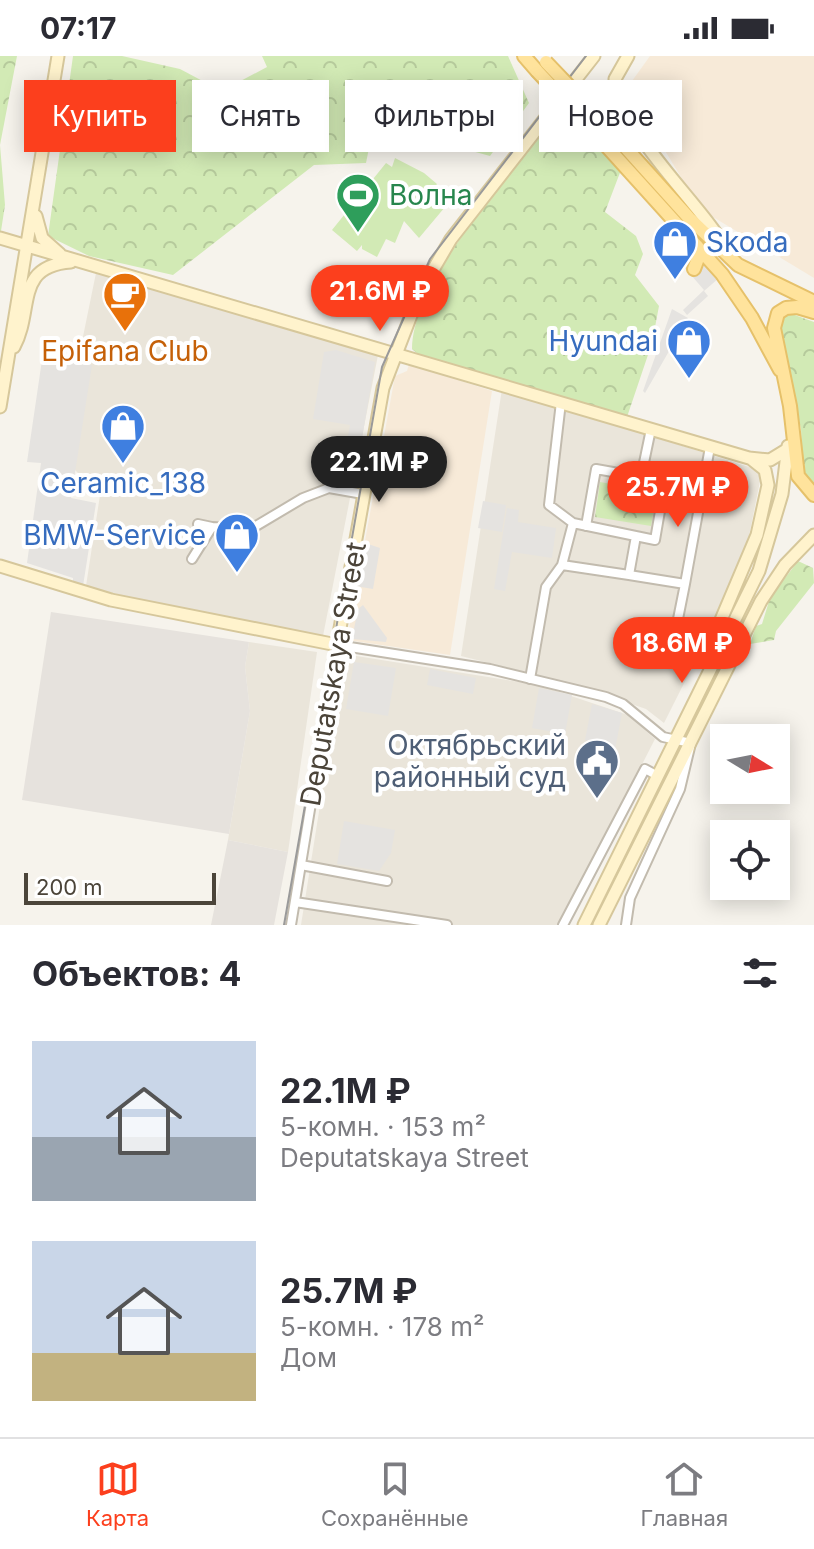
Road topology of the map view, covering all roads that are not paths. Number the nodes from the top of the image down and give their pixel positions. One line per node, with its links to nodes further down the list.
1 (58, 56): 11 (main road)
2 (524, 56): 5 (main road)
3 (628, 56): 15 (main road)
4 (589, 58): 21 (main road, Deputatskaya Street)
5 (541, 63): 6 (main road, bridge)
6 (556, 80)
7 (616, 152): 9 (main road)
8 (624, 152): 15 (main road)
9 (648, 192): 10 (main road); 12 (main road)
10 (648, 208)
11 (34, 209): 14 (main road); 16 (main road)
12 (691, 237): 17 (main road); 22 (main road)
13 (0, 238): 14 (main road)
14 (28, 246): 16 (main road); 20 (main road)
15 (732, 259): 18 (main road)
16 (71, 261): 20 (main road); 21 (main road)
17 (694, 269)
18 (814, 302)
19 (814, 312): 22 (main road)
20 (9, 356): 25 (main road)
21 (394, 356): 23 (main road); 31 (main road, Deputatskaya Street)
22 (780, 370): 24 (main road)
23 (561, 402): 26 (main road); 33 (street)
24 (790, 406): 28 (main road); 32 (main road)
25 (0, 407)
26 (651, 429): 27 (main road); 30 (street)
27 (710, 447): 29 (main road); 43 (street)
28 (788, 449): 29 (main road); 46 (main road)
29 (749, 458): 44 (main road)
30 (641, 477): 35 (street); 38 (street)
31 (363, 494): 36 (street); 45 (main road, Deputatskaya Street)
32 (814, 495)
33 (573, 523): 35 (street); 40 (street)
34 (198, 524): 36 (street)
35 (586, 526): 38 (street)
36 (212, 527): 39 (street)
37 (814, 535): 49 (main road)
38 (636, 536): 42 (street)
39 (192, 559)
40 (562, 565): 42 (street); 47 (street)
41 (0, 566): 45 (main road)
42 (629, 575): 43 (street)
43 (685, 584): 44 (street)
44 (718, 627): 46 (main road)
45 (337, 645): 47 (street); 52 (street, Deputatskaya Street)
46 (720, 648): 48 (main road)
47 (530, 679): 48 (street)
48 (675, 737): 49 (street); 50 (main road)
49 (691, 743): 51 (main road)
50 (658, 776): 57 (street); 58 (main road)
51 (674, 788): 59 (main road); 60 (street)
52 (301, 865): 53 (street); 54 (street, Deputatskaya Street)
53 (387, 881)
54 (295, 902): 55 (street, Deputatskaya Street); 56 (street)
55 (291, 925)
56 (447, 925)
57 (563, 925)
58 (584, 925)
59 (599, 925)
60 (626, 925)

